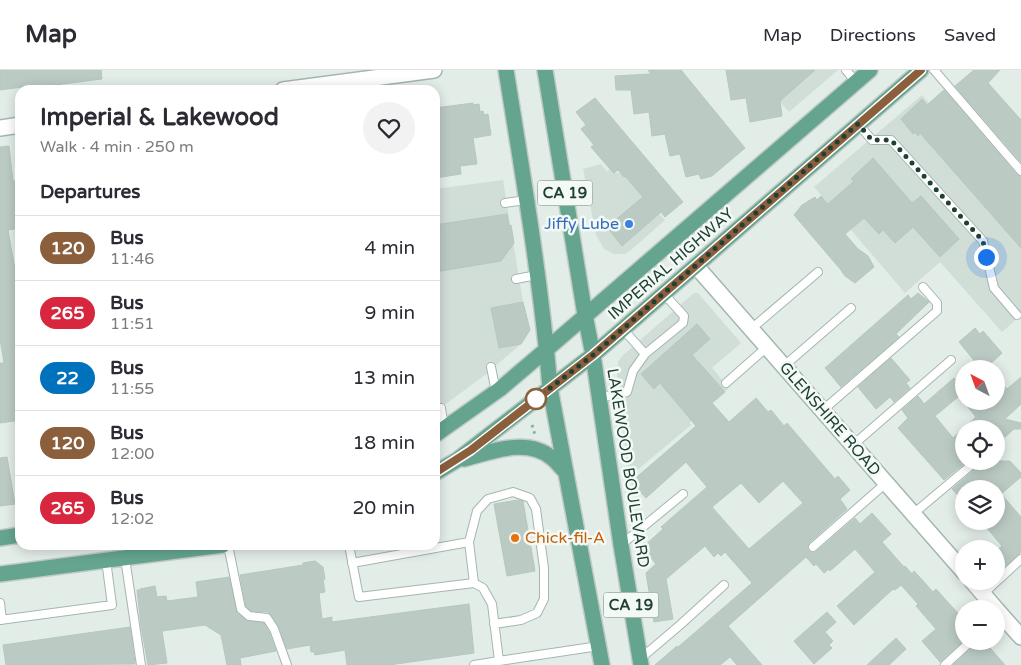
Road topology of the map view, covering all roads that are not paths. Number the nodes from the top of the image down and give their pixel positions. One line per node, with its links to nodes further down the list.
1 (434, 70): 9 (street)
2 (506, 70): 14 (main road, CA 19)
3 (545, 70): 24 (main road, LAKEWOOD BOULEVARD / CA 19)
4 (846, 70): 8 (lane)
5 (870, 70): 8 (main road, IMPERIAL HIGHWAY)
6 (921, 70): 10 (main road, IMPERIAL HIGHWAY)
7 (934, 70): 13 (lane)
8 (856, 82): 24 (main road, IMPERIAL HIGHWAY)
9 (321, 85)
10 (858, 124): 16 (main road, IMPERIAL HIGHWAY); 23 (lane)
11 (15, 126): 12 (street)
12 (0, 128)
13 (1021, 171)
14 (526, 200): 15 (lane); 18 (main road, CA 19)
15 (506, 203)
16 (696, 266): 21 (main road, IMPERIAL HIGHWAY); 26 (street, GLENSHIRE ROAD)
17 (818, 272): 26 (lane)
18 (537, 275): 19 (lane); 28 (main road, CA 19)
19 (516, 279)
20 (923, 287): 39 (lane)
21 (664, 294): 25 (main road, IMPERIAL HIGHWAY); 29 (lane)
22 (851, 308): 33 (lane)
23 (1017, 314)
24 (585, 315): 28 (main road, IMPERIAL HIGHWAY); 30 (main road, LAKEWOOD BOULEVARD / CA 19)
25 (623, 329): 29 (lane); 30 (main road, IMPERIAL HIGHWAY)
26 (751, 329): 27 (street, GLENSHIRE ROAD)
27 (767, 347): 33 (street, GLENSHIRE ROAD); 34 (lane)
28 (547, 349): 35 (main road, CA 19); 36 (main road, IMPERIAL HIGHWAY)
29 (645, 354): 37 (lane)
30 (593, 355): 35 (main road, IMPERIAL HIGHWAY); 37 (main road, LAKEWOOD BOULEVARD / CA 19)
31 (951, 360): 41 (lane)
32 (491, 366): 36 (lane)
33 (784, 366): 39 (street, GLENSHIRE ROAD)
34 (726, 383)
35 (550, 388): 42 (main road, IMPERIAL HIGHWAY); 45 (main road, CA 19)
36 (496, 392): 40 (main road, IMPERIAL HIGHWAY)
37 (599, 398): 52 (main road, LAKEWOOD BOULEVARD / CA 19)
38 (441, 408): 40 (lane)
39 (823, 410): 41 (street, GLENSHIRE ROAD)
40 (440, 432)
41 (853, 445): 46 (street, GLENSHIRE ROAD)
42 (457, 460): 43 (main road, IMPERIAL HIGHWAY); 45 (main road)
43 (440, 470)
44 (965, 470): 48 (lane)
45 (566, 474): 75 (main road, CA 19)
46 (886, 484): 48 (street, GLENSHIRE ROAD); 54 (lane)
47 (683, 494): 52 (lane)
48 (913, 514): 62 (street, GLENSHIRE ROAD)
49 (15, 536): 50 (main road)
50 (0, 538)
51 (469, 542): 53 (lane); 65 (lane); 73 (lane)
52 (621, 545): 78 (main road, LAKEWOOD BOULEVARD / CA 19)
53 (440, 547)
54 (813, 547)
55 (185, 550): 59 (main road)
56 (229, 550): 80 (lane)
57 (350, 550): 63 (lane)
58 (424, 550): 63 (lane)
59 (125, 558): 61 (main road); 79 (lane)
60 (1021, 559): 68 (lane)
61 (106, 560): 64 (main road); 71 (lane)
62 (955, 562)
63 (352, 563): 65 (lane)
64 (0, 574)
65 (474, 583): 73 (lane)
66 (724, 585): 78 (lane)
67 (980, 590): 68 (street)
68 (983, 594): 69 (street)
69 (987, 600)
70 (0, 603): 71 (lane)
71 (1, 620)
72 (1005, 621): 74 (street)
73 (494, 624): 77 (lane)
74 (1021, 637)
75 (599, 646): 77 (lane); 82 (main road, CA 19)
76 (962, 650): 83 (lane)
77 (499, 662): 81 (lane)
78 (640, 662)
79 (141, 665)
80 (287, 665)
81 (474, 665)
82 (602, 665)
83 (944, 665)

